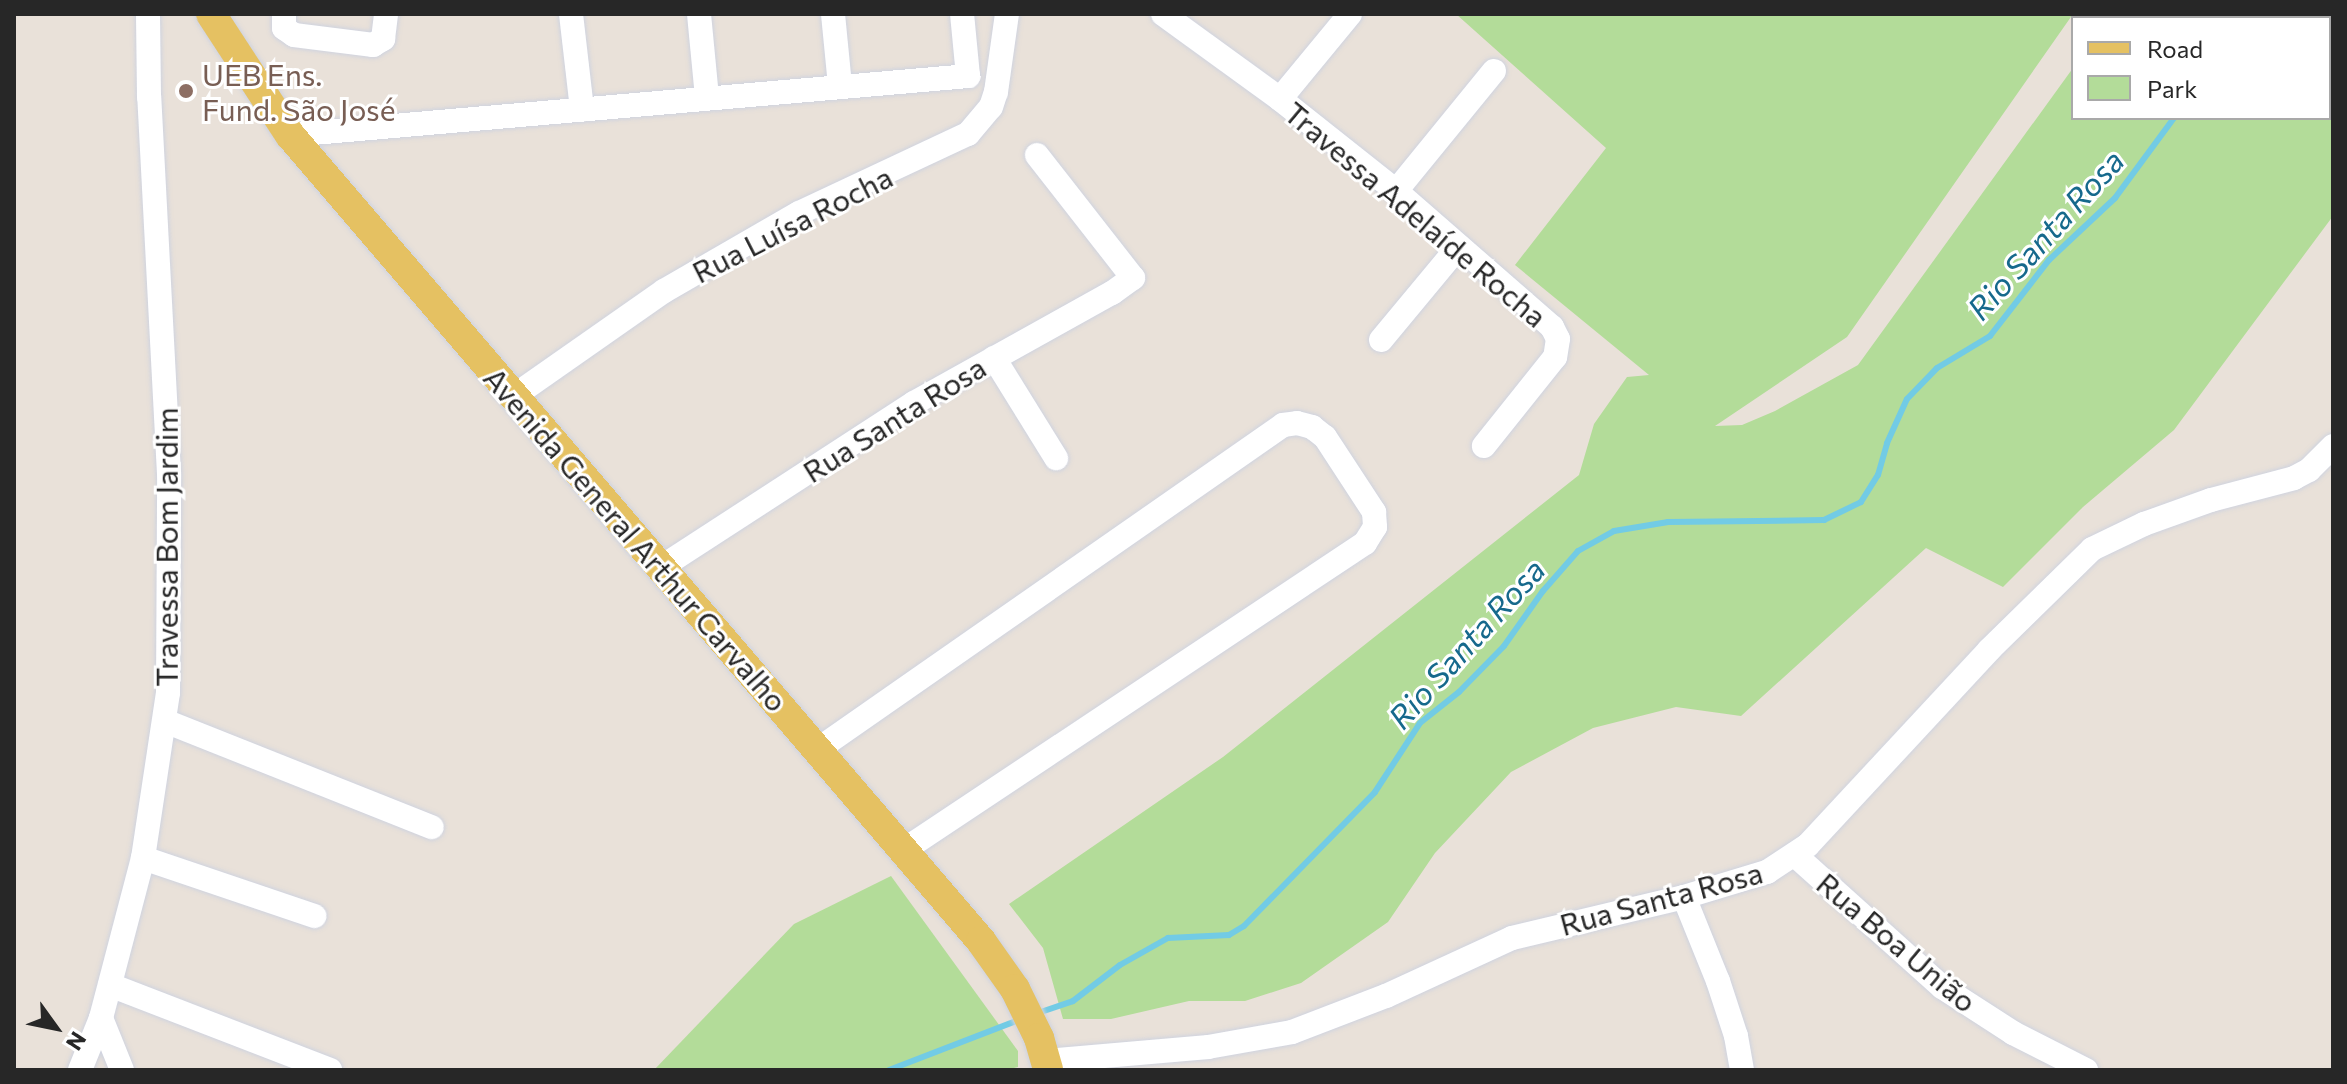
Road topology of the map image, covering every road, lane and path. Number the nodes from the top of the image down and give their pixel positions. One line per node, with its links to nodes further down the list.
1 (148, 14): 28 (street, Travessa Bom Jardim)
2 (211, 14): 17 (main road, Avenida General Arthur Carvalho)
3 (284, 14): 4 (street)
4 (386, 14)
5 (571, 14): 16 (street)
6 (699, 14): 14 (street)
7 (833, 14): 13 (street)
8 (962, 14): 13 (street)
9 (1007, 14): 23 (street, Rua Luísa Rocha)
10 (1350, 14): 15 (street)
11 (1166, 15): 15 (street, Travessa Adelaíde Rocha)
12 (1494, 71): 19 (street)
13 (840, 86): 14 (street)
14 (707, 97): 16 (street)
15 (1280, 99): 19 (street, Travessa Adelaíde Rocha)
16 (582, 109): 17 (street)
17 (290, 135): 23 (main road, Avenida General Arthur Carvalho)
18 (1037, 155): 22 (street, Rua Santa Rosa)
19 (1396, 191): 20 (street, Travessa Adelaíde Rocha)
20 (1459, 246): 21 (street); 24 (street, Travessa Adelaíde Rocha)
21 (1381, 340)
22 (994, 358): 26 (street); 27 (street, Rua Santa Rosa)
23 (514, 396): 27 (main road, Avenida General Arthur Carvalho)
24 (1484, 446)
25 (2333, 446): 32 (street, Rua Santa Rosa)
26 (1056, 458)
27 (660, 568): 29 (main road, Avenida General Arthur Carvalho)
28 (165, 721): 30 (street); 33 (street, Travessa Bom Jardim)
29 (817, 750): 31 (main road, Avenida General Arthur Carvalho); 31 (street)
30 (432, 827)
31 (904, 850): 38 (main road, Avenida General Arthur Carvalho)
32 (1796, 856): 34 (street, Rua Santa Rosa); 43 (street, Rua Boa União)
33 (143, 858): 35 (street); 36 (street, Travessa Bom Jardim)
34 (1684, 897): 38 (street, Rua Santa Rosa); 42 (street)
35 (314, 916)
36 (110, 985): 37 (street, Travessa Bom Jardim); 41 (street)
37 (101, 1018): 39 (street, Travessa Bom Jardim); 40 (street)
38 (1044, 1056)
39 (80, 1070)
40 (122, 1070)
41 (330, 1070)
42 (1742, 1070)
43 (2086, 1070)

